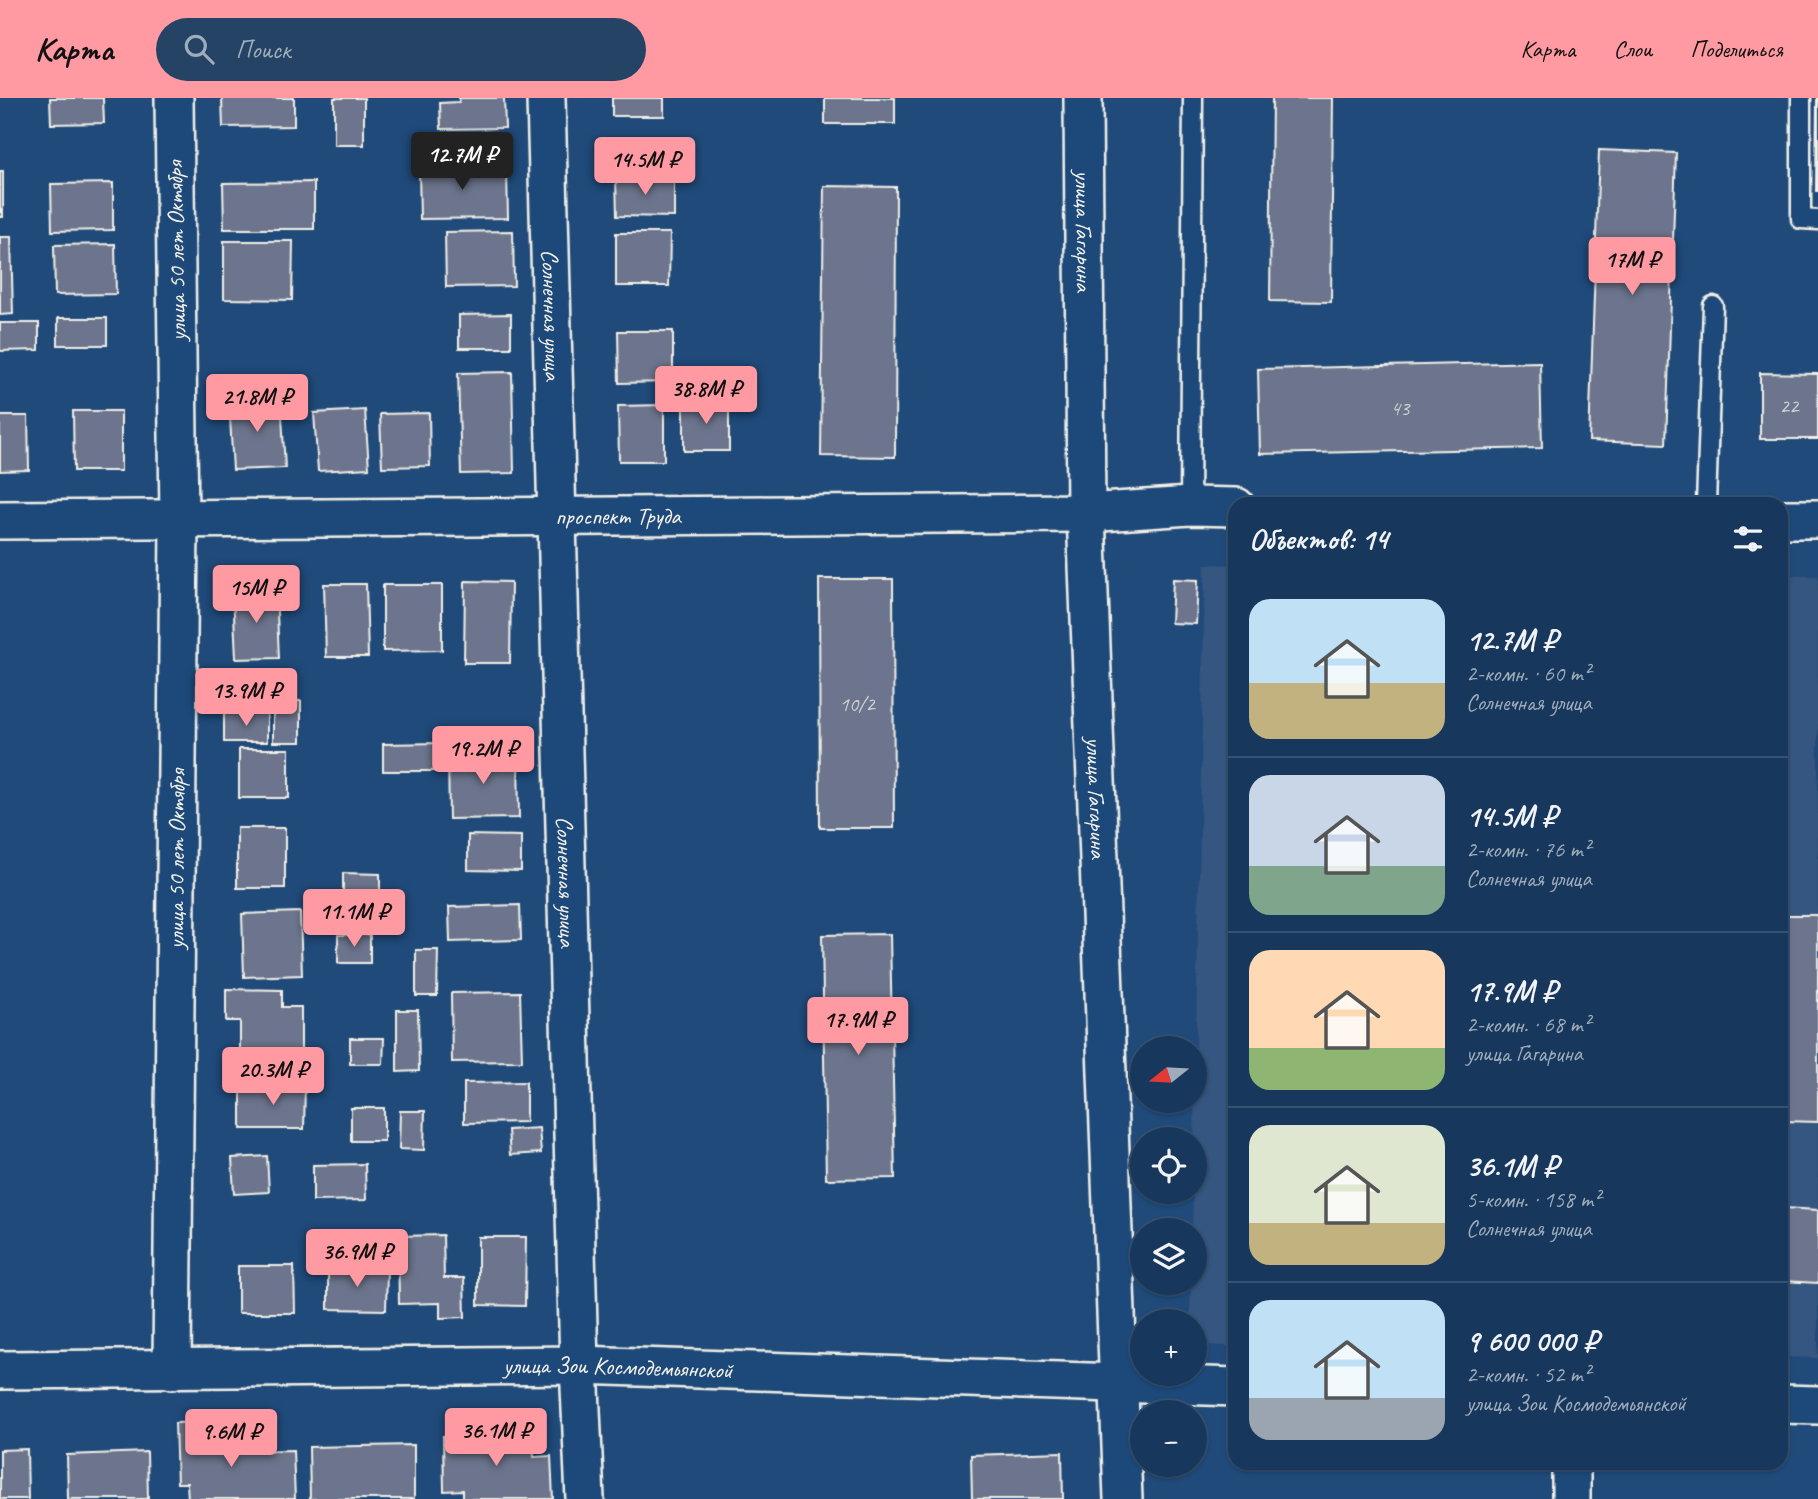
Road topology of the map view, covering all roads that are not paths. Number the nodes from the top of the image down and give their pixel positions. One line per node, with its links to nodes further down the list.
1 (174, 98): 16 (street, улица 50 лет Октября)
2 (545, 98): 12 (street, Солнечная улица)
3 (1083, 98): 11 (street, улица Гагарина)
4 (1193, 98): 9 (lane)
5 (1801, 98): 6 (lane)
6 (1818, 220)
7 (1713, 306): 8 (lane)
8 (1706, 497)
9 (1190, 506): 10 (street, проспект Труда); 11 (street, проспект Труда)
10 (1228, 507)
11 (1086, 513): 12 (street, проспект Труда); 20 (street, улица Гагарина)
12 (555, 518): 16 (street, проспект Труда); 17 (street, Солнечная улица)
13 (1788, 519): 14 (street)
14 (1818, 519)
15 (0, 520): 16 (street, проспект Труда)
16 (179, 521): 19 (street, улица 50 лет Октября)
17 (579, 1365): 19 (street, улица Зои Космодемьянской); 20 (street, улица Зои Космодемьянской); 25 (street, Солнечная улица)
18 (0, 1370): 19 (street, улица Зои Космодемьянской)
19 (172, 1370)
20 (1117, 1384): 21 (street, улица Зои Космодемьянской); 26 (street, улица Гагарина)
21 (1228, 1387)
22 (1788, 1404): 23 (street)
23 (1818, 1405)
24 (1571, 1470): 27 (street)
25 (585, 1499)
26 (1123, 1499)
27 (1571, 1499)

